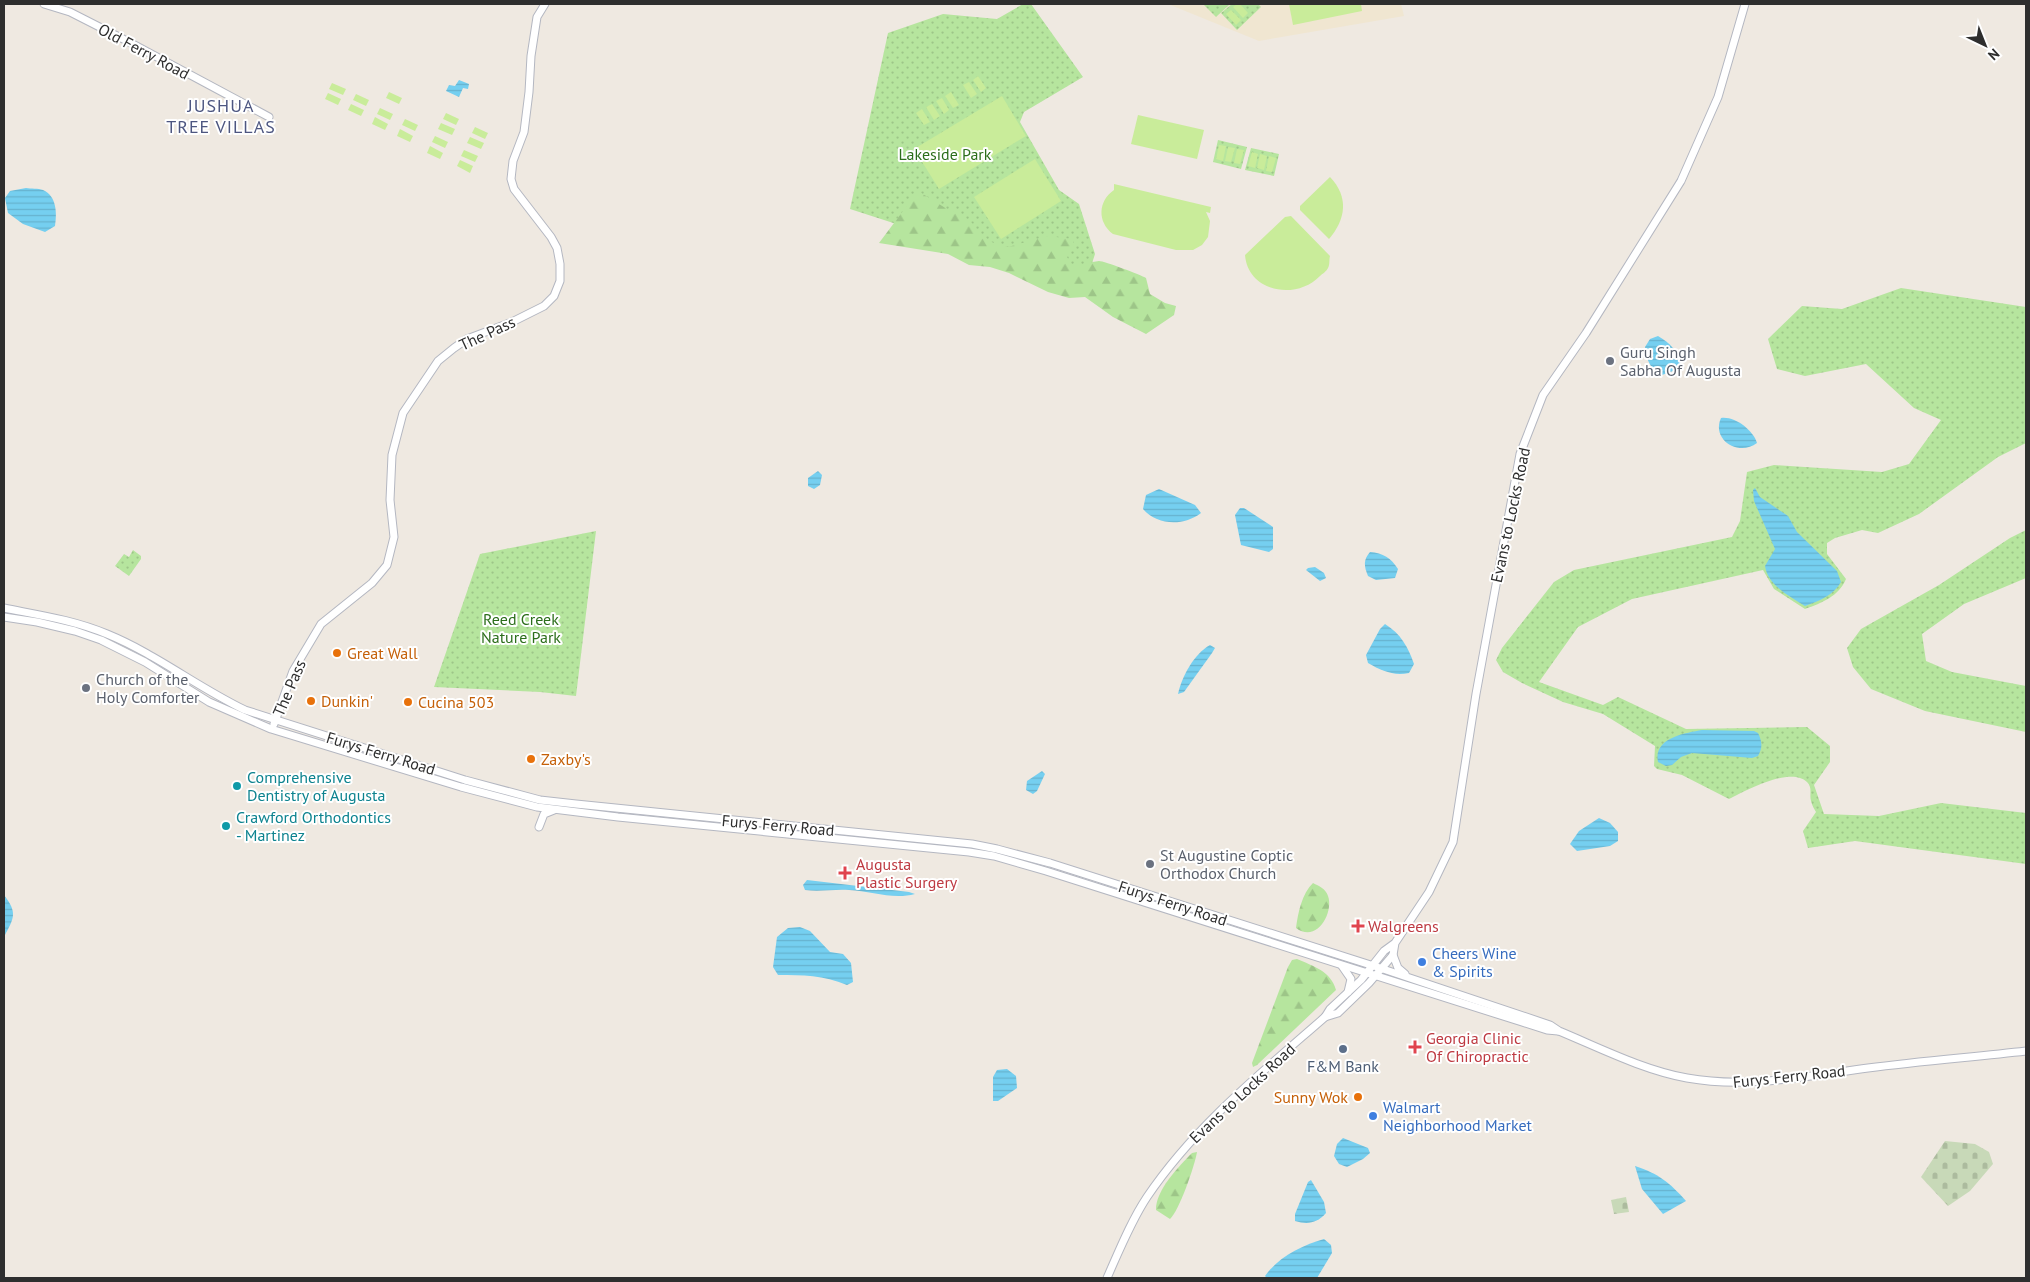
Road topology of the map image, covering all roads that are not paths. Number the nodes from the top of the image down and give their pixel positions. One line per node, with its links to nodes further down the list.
1 (44, 4): 4 (main road, Old Ferry Road)
2 (545, 4): 7 (main road, The Pass)
3 (1745, 4): 15 (main road, Evans to Locks Road)
4 (269, 117)
5 (4, 608): 8 (main road, Furys Ferry Road)
6 (4, 617): 11 (main road, Furys Ferry Road)
7 (279, 708): 8 (main road); 9 (main road, The Pass); 10 (main road)
8 (264, 717): 9 (main road, Furys Ferry Road)
9 (276, 721): 10 (main road, Furys Ferry Road); 11 (main road, The Pass)
10 (288, 725): 12 (main road, Furys Ferry Road)
11 (271, 729): 12 (main road, Furys Ferry Road)
12 (406, 766): 13 (main road, Furys Ferry Road); 18 (main road, Furys Ferry Road)
13 (554, 810): 14 (main road); 17 (main road, Furys Ferry Road)
14 (539, 827)
15 (1395, 943): 16 (main road, Evans to Locks Road); 18 (main road, Evans to Locks Road)
16 (1393, 955): 19 (main road, Evans to Locks Road); 22 (main road)
17 (1342, 965): 20 (main road, Furys Ferry Road); 23 (main road)
18 (1372, 966): 19 (main road, Furys Ferry Road); 20 (main road, Evans to Locks Road)
19 (1381, 969): 21 (main road, Evans to Locks Road); 22 (main road, Furys Ferry Road)
20 (1366, 973): 21 (main road, Furys Ferry Road); 23 (main road, Evans to Locks Road)
21 (1375, 976): 24 (main road, Evans to Locks Road); 25 (main road, Furys Ferry Road)
22 (1412, 978): 25 (main road, Furys Ferry Road)
23 (1347, 994): 24 (main road, Evans to Locks Road)
24 (1325, 1017): 27 (main road, Evans to Locks Road)
25 (1559, 1031): 26 (main road, Furys Ferry Road)
26 (2026, 1051)
27 (1107, 1278)

